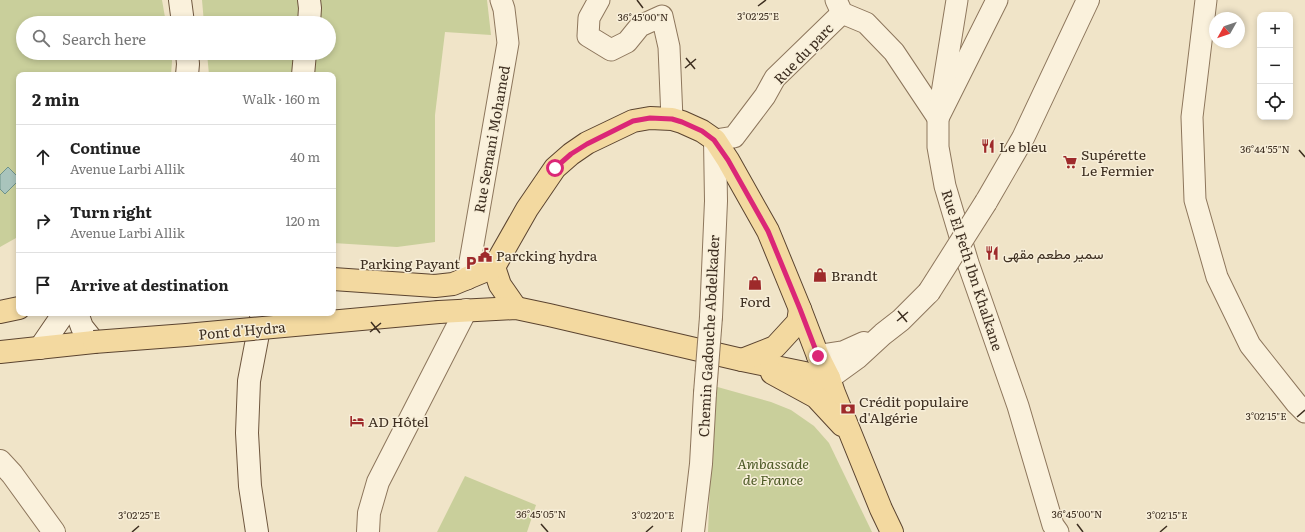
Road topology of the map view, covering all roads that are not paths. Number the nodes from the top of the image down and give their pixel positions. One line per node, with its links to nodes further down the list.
1 (180, 0): 10 (street)
2 (309, 0): 11 (street)
3 (501, 0): 21 (street, Rue Semani Mohamed)
4 (599, 0): 17 (street)
5 (957, 0): 16 (street, Rue El Feth Ibn Khalkane)
6 (997, 0): 16 (street)
7 (1088, 0): 31 (street, bridge)
8 (1206, 0): 39 (street)
9 (839, 6): 16 (street); 18 (street, Rue du parc)
10 (182, 16)
11 (309, 16)
12 (188, 60): 14 (street)
13 (304, 60): 15 (street)
14 (188, 72)
15 (303, 72)
16 (938, 118): 47 (street, Rue El Feth Ibn Khalkane)
17 (672, 119): 18 (main road); 19 (main road)
18 (714, 140): 24 (main road); 45 (street, Chemin Gadouche Abdelkader, bridge)
19 (494, 267): 21 (main road); 22 (main road)
20 (336, 279): 21 (main road)
21 (467, 279)
22 (516, 308): 25 (main road, Pont d'Hydra); 37 (main road, Pont d'Hydra)
23 (16, 309): 26 (main road)
24 (800, 309): 36 (main road); 37 (main road)
25 (466, 310): 27 (main road, Pont d'Hydra); 35 (street)
26 (0, 312)
27 (439, 312): 32 (main road, Pont d'Hydra, bridge); 35 (street)
28 (62, 316): 33 (street)
29 (79, 316): 32 (street)
30 (261, 316): 43 (street)
31 (883, 334): 36 (street); 38 (street)
32 (94, 342): 33 (main road, Pont d'Hydra)
33 (40, 348): 34 (main road, Pont d'Hydra)
34 (0, 352)
35 (442, 356): 44 (street)
36 (818, 356): 38 (main road)
37 (742, 360): 38 (main road); 40 (main road)
38 (829, 378): 40 (main road)
39 (1305, 412)
40 (849, 432): 46 (main road)
41 (0, 461): 42 (street)
42 (54, 532)
43 (257, 532)
44 (368, 532)
45 (693, 532)
46 (892, 532)
47 (1058, 532)

